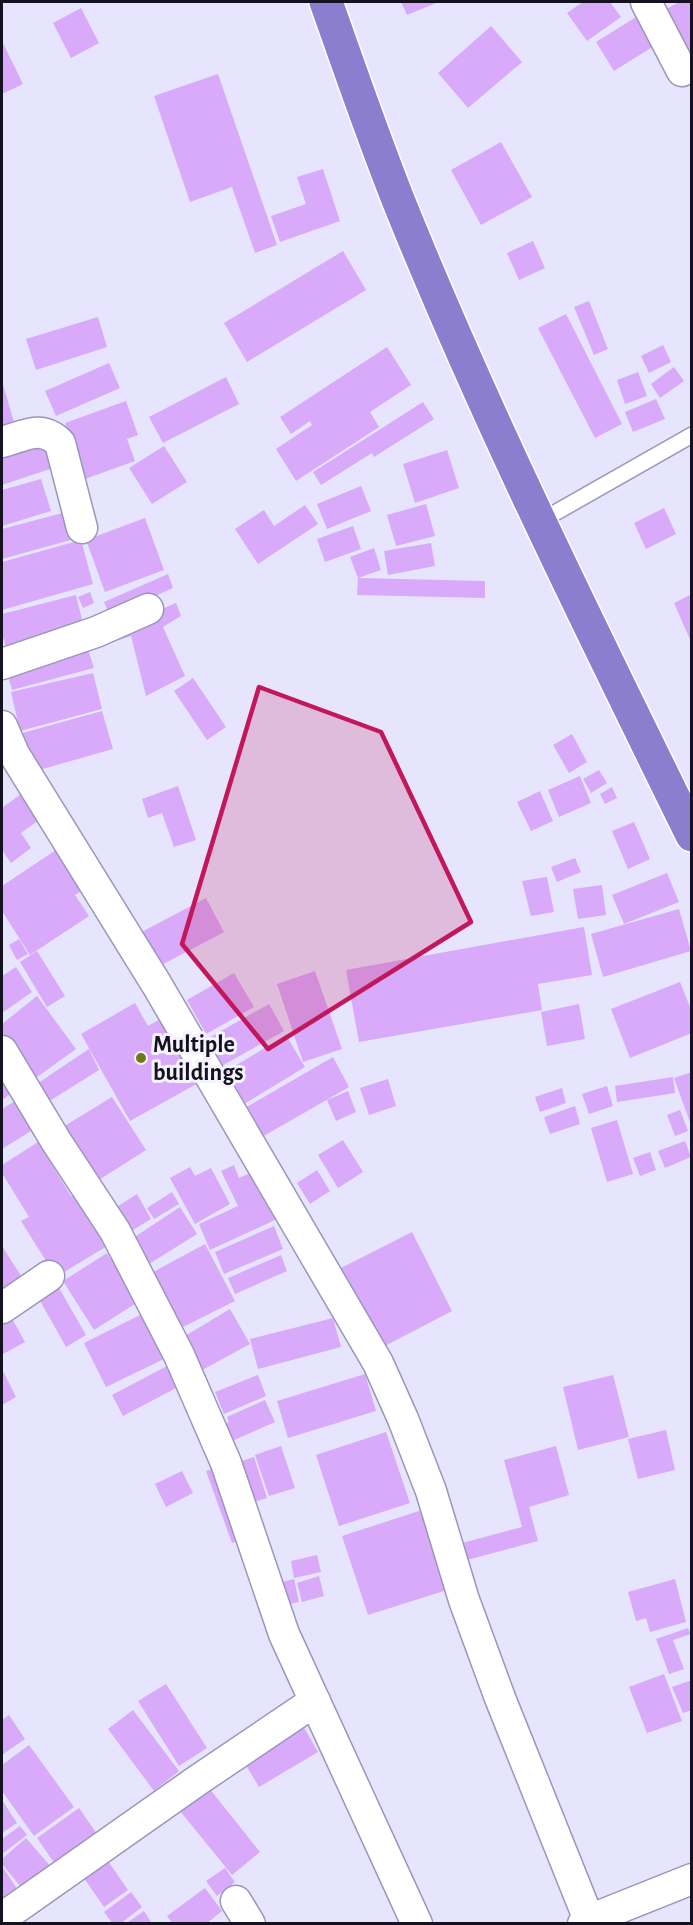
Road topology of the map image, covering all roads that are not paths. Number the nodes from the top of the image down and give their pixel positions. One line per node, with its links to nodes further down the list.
1 (326, 2): 6 (highway)
2 (653, 4): 3 (street)
3 (682, 71)
4 (692, 435): 6 (lane)
5 (2, 442): 7 (street)
6 (539, 522): 11 (highway)
7 (82, 528)
8 (148, 609): 9 (street)
9 (2, 664)
10 (2, 726): 18 (street)
11 (692, 835)
12 (2, 1051): 15 (street)
13 (49, 1276): 14 (street)
14 (2, 1308)
15 (315, 1701): 17 (street); 19 (street)
16 (692, 1879): 18 (street)
17 (20, 1915)
18 (586, 1922)
19 (417, 1923)

